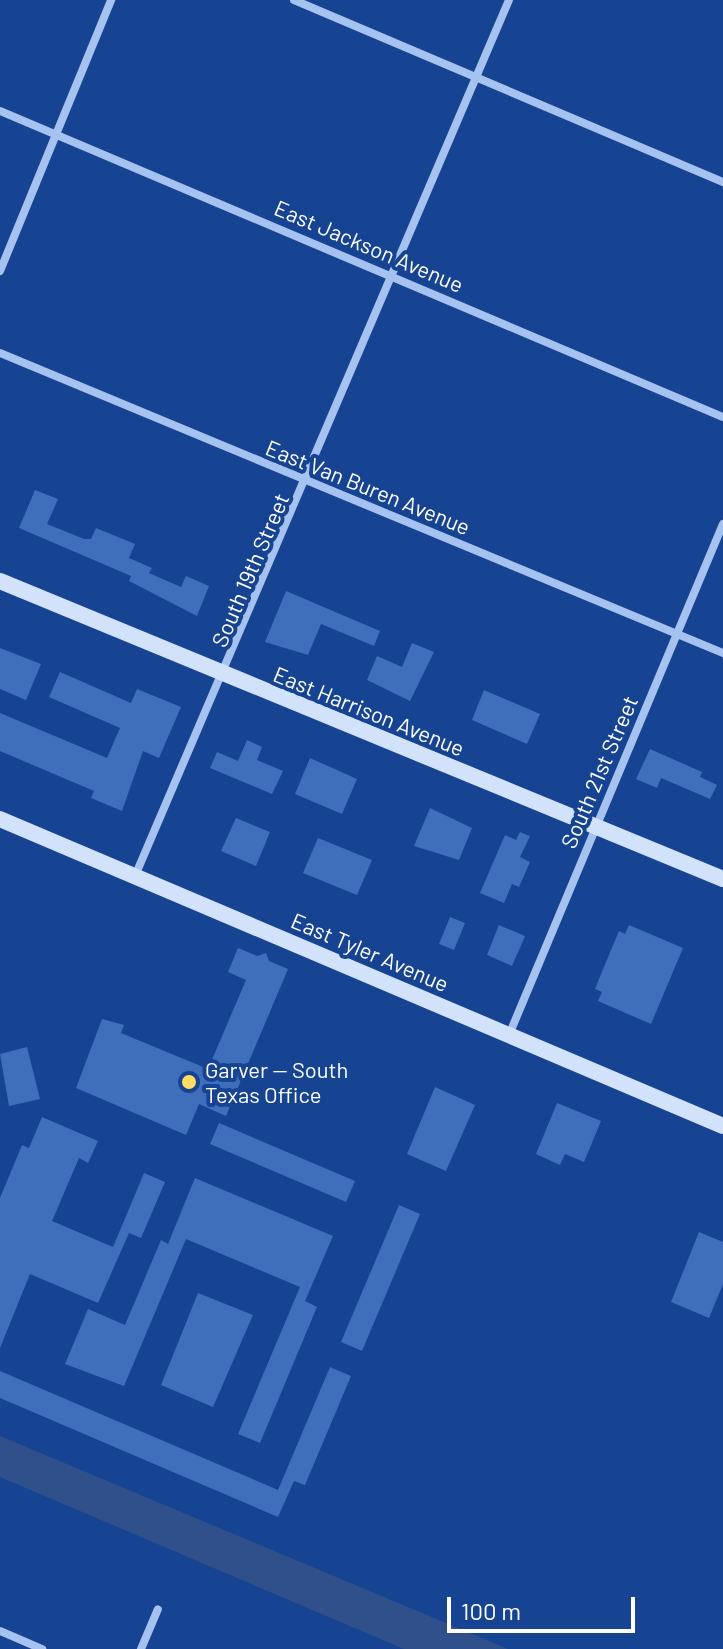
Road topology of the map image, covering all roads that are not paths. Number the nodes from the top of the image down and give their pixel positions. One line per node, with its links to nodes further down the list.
1 (111, 0): 6 (street)
2 (294, 0): 4 (street)
3 (509, 0): 4 (street, South 19th Street)
4 (478, 76): 7 (street); 9 (street, South 19th Street)
5 (0, 111): 6 (street, East Jackson Avenue)
6 (57, 135): 8 (street); 9 (street, East Jackson Avenue)
7 (723, 182)
8 (0, 271)
9 (393, 276): 11 (street, East Jackson Avenue); 12 (street, South 19th Street)
10 (0, 353): 12 (street, East Van Buren Avenue)
11 (723, 417)
12 (307, 482): 15 (street, East Van Buren Avenue); 17 (street, South 19th Street)
13 (723, 524): 15 (street, South 21st Street)
14 (0, 581): 17 (main road, East Harrison Avenue)
15 (677, 633): 16 (street, East Van Buren Avenue); 19 (street, South 21st Street)
16 (723, 653)
17 (223, 675): 19 (main road, East Harrison Avenue); 20 (street, South 19th Street)
18 (0, 819): 20 (main road, East Tyler Avenue)
19 (595, 828): 21 (main road, East Harrison Avenue); 22 (street, South 21st Street)
20 (135, 876): 22 (main road, East Tyler Avenue)
21 (723, 879)
22 (509, 1035): 23 (main road, East Tyler Avenue)
23 (723, 1126)
24 (158, 1609): 27 (street)
25 (0, 1631): 26 (street)
26 (42, 1649)
27 (141, 1649)

